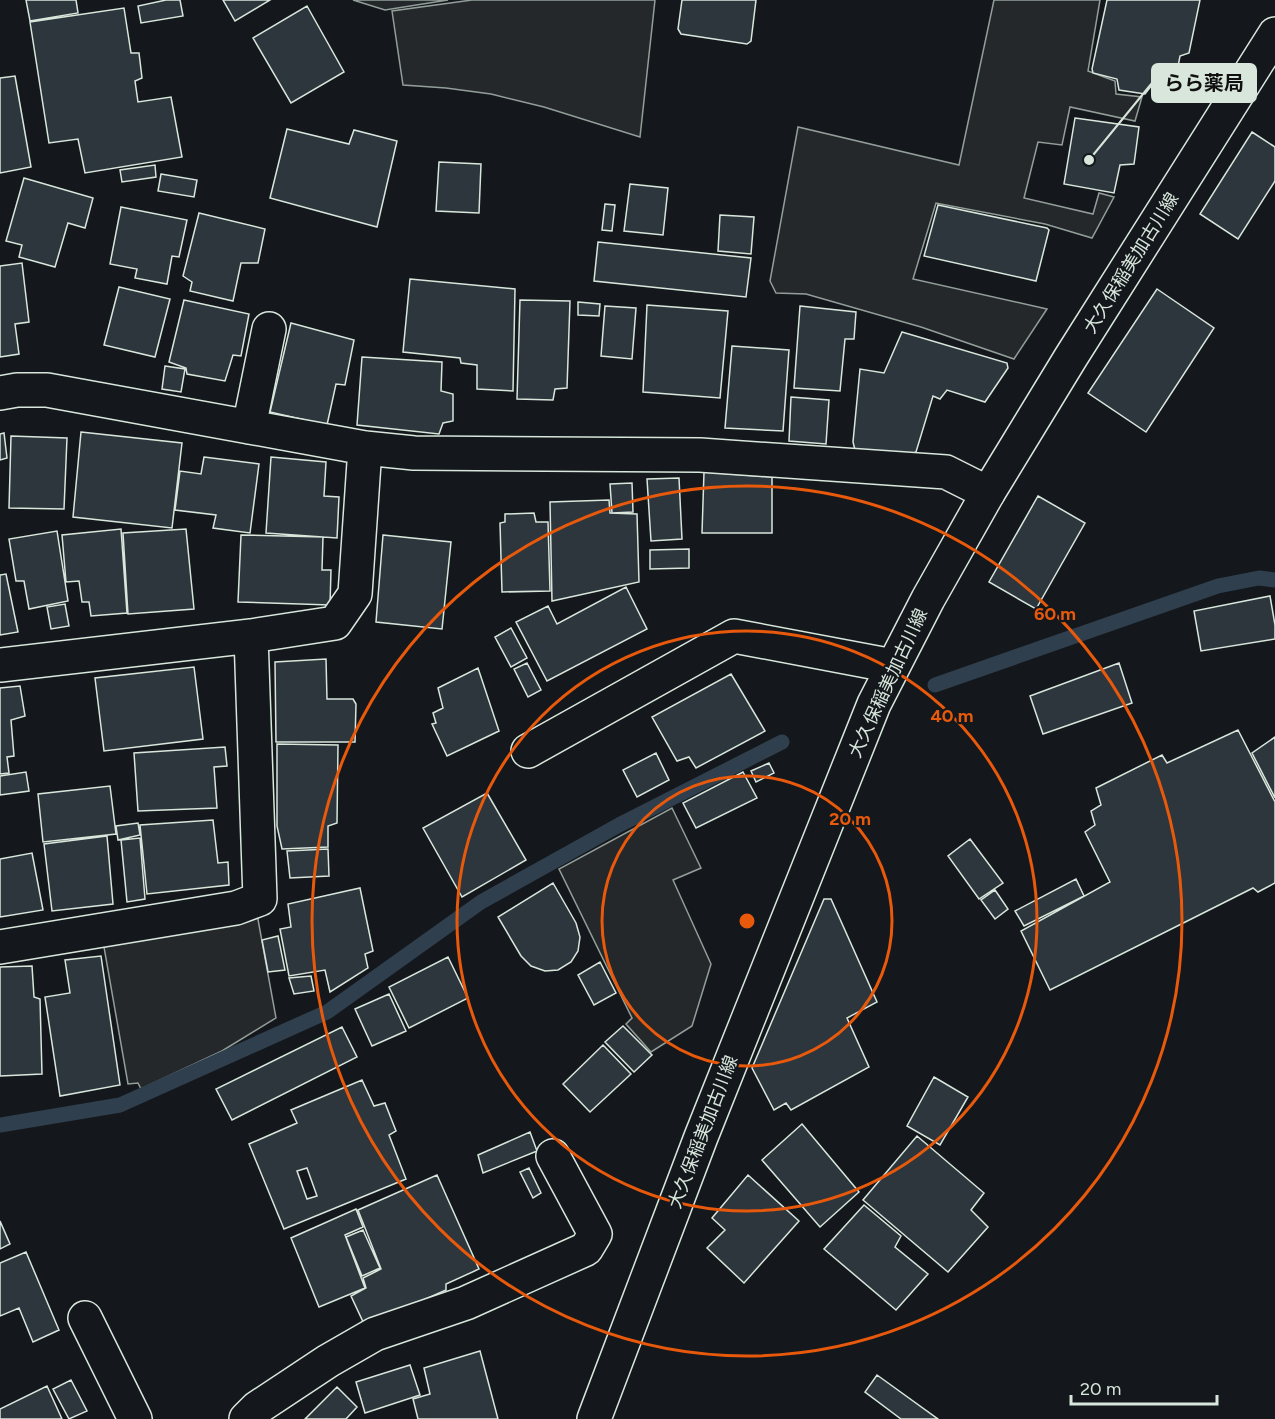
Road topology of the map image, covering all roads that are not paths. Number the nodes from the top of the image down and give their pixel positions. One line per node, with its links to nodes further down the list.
1 (1275, 33): 6 (street, 大久保稲美加古川線)
2 (269, 329): 4 (street)
3 (0, 393): 4 (street)
4 (249, 427): 5 (street)
5 (365, 448): 6 (street); 7 (street)
6 (988, 493): 9 (street, 大久保稲美加古川線)
7 (251, 636): 8 (street); 11 (street)
8 (0, 665)
9 (893, 666): 10 (street); 16 (street, 大久保稲美加古川線)
10 (528, 751)
11 (0, 947)
12 (553, 1156): 15 (street)
13 (85, 1318): 14 (street)
14 (135, 1419)
15 (246, 1419)
16 (594, 1419)

